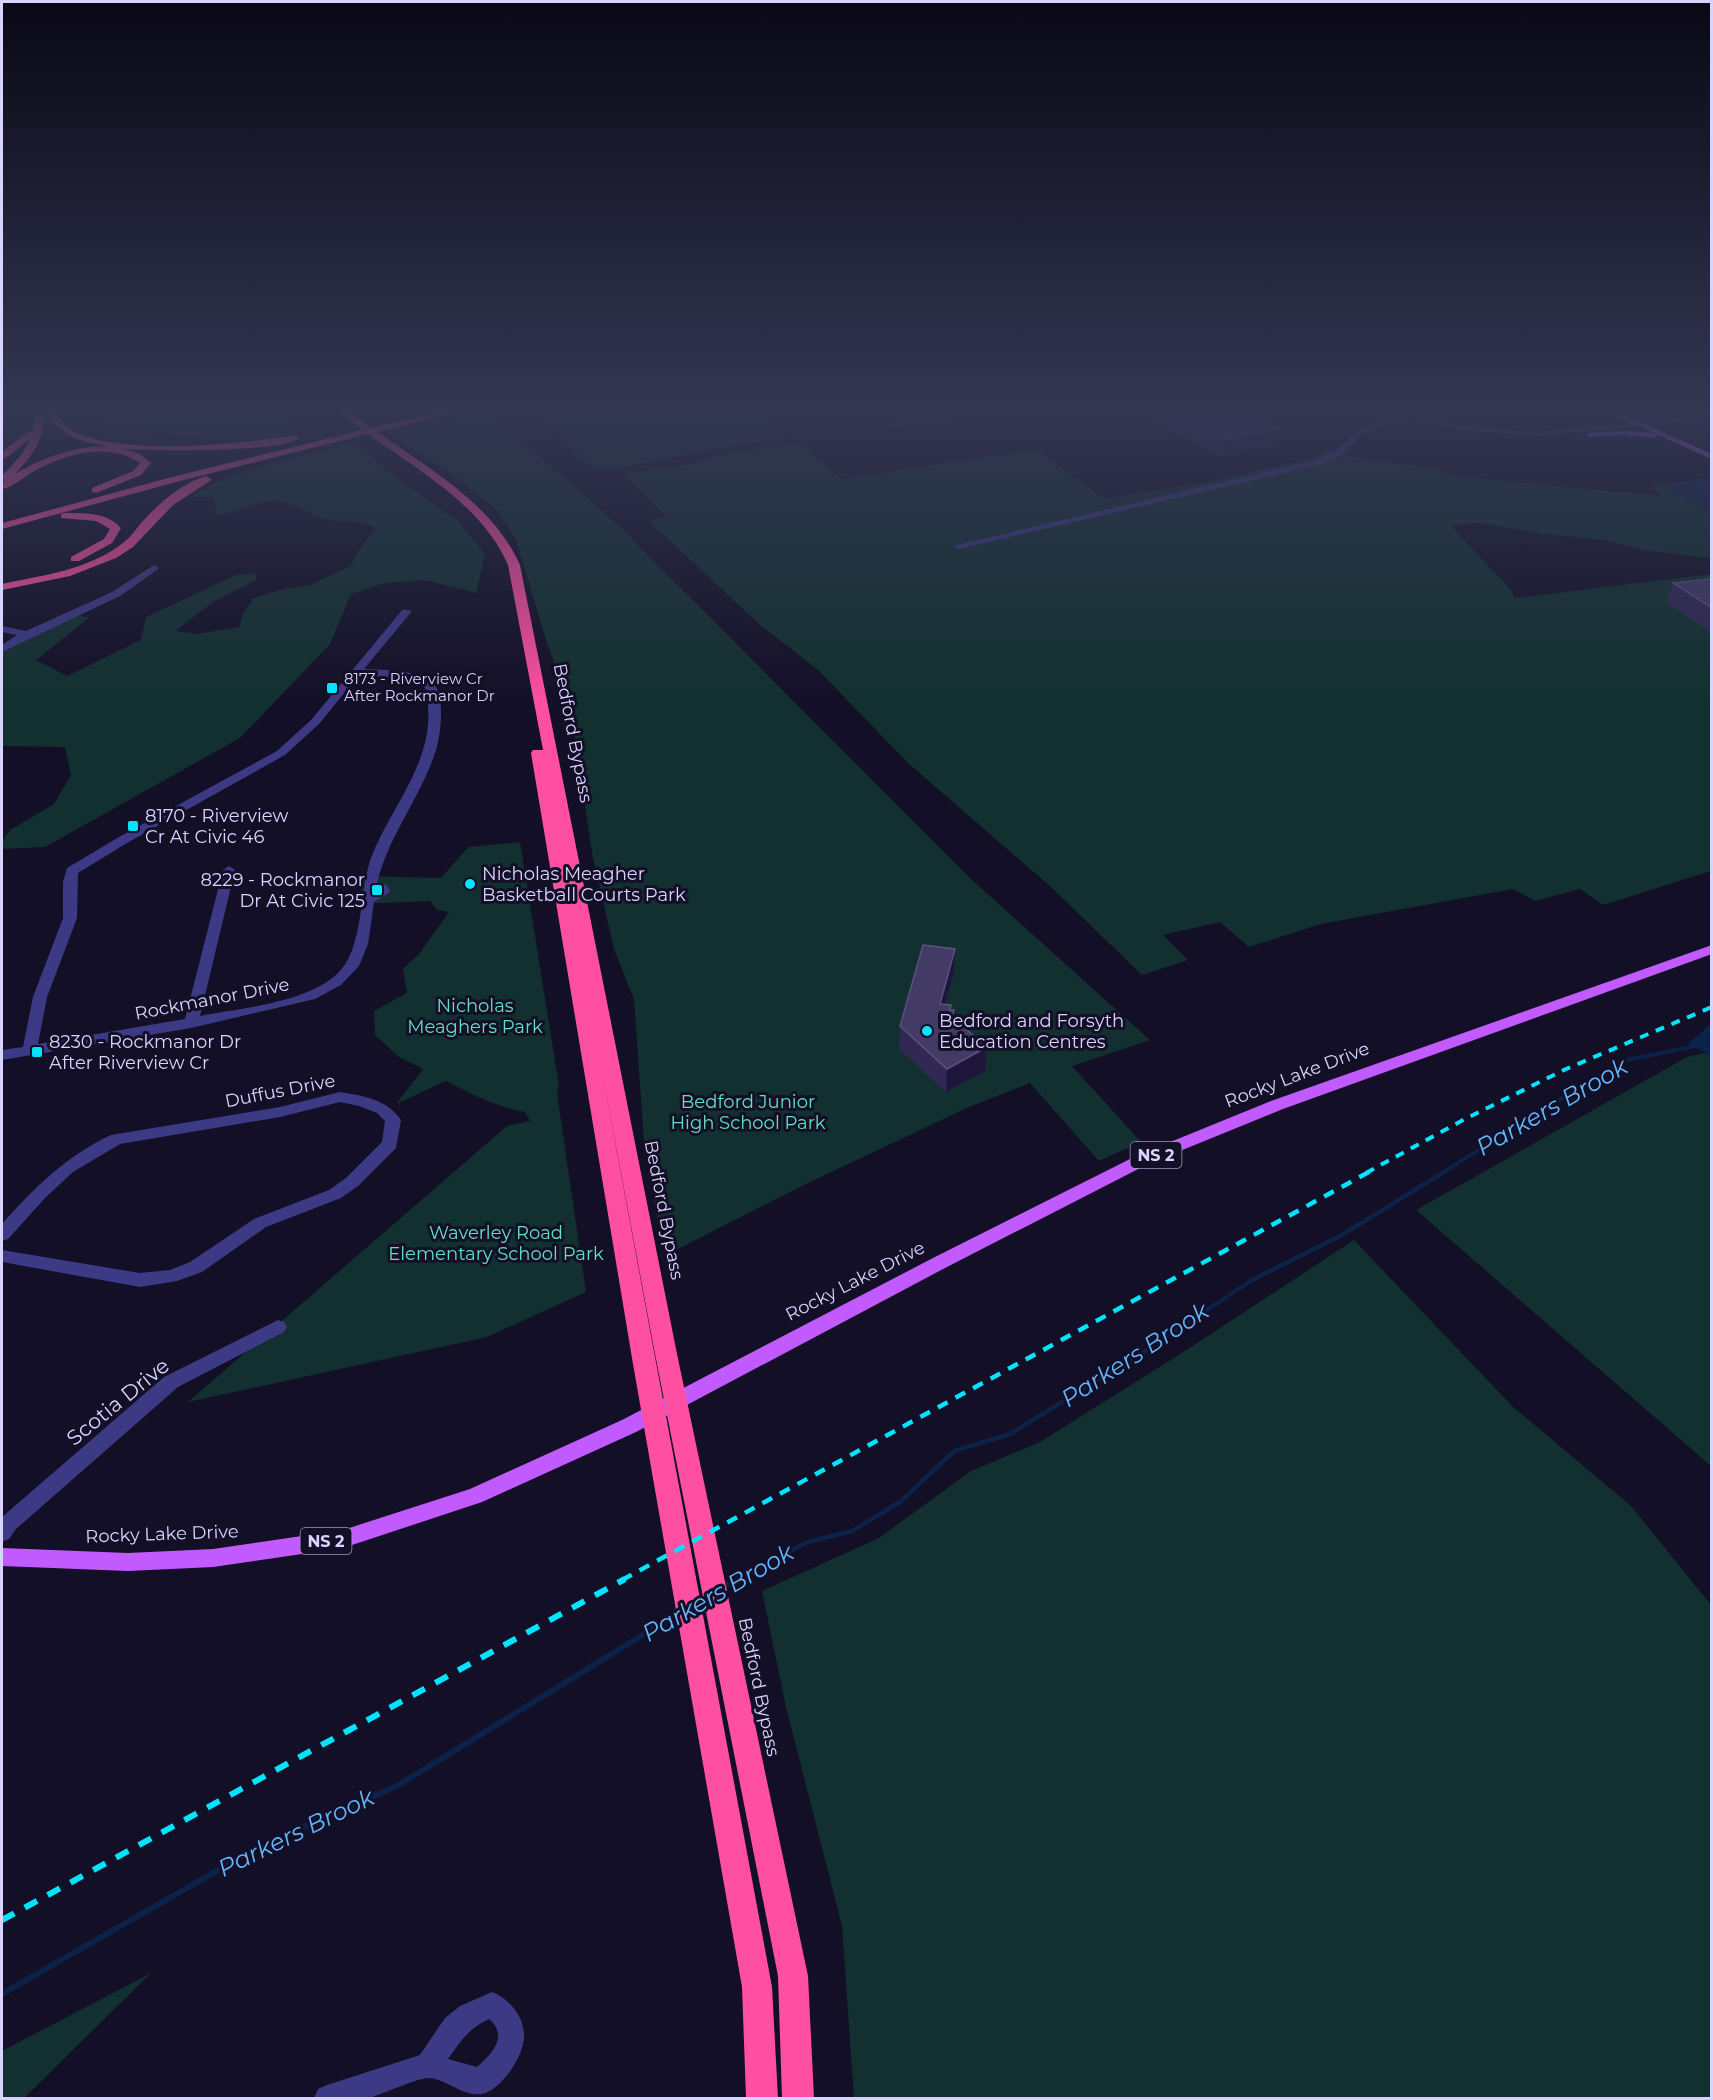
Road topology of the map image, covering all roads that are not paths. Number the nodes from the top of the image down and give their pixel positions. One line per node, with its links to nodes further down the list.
1 (37, 508): 8 (highway)
2 (45, 508): 8 (highway)
3 (71, 508): 9 (highway)
4 (163, 508): 13 (highway)
5 (464, 508): 31 (highway, Bedford Bypass)
6 (474, 508): 32 (highway, Bedford Bypass)
7 (1121, 508): 10 (street)
8 (2, 519)
9 (2, 526): 12 (highway)
10 (958, 546)
11 (154, 568): 16 (street)
12 (2, 578)
13 (2, 587)
14 (407, 611): 18 (street)
15 (2, 629): 16 (street)
16 (26, 634): 17 (street)
17 (2, 649)
18 (355, 672): 21 (street, Rockmanor Drive); 22 (street)
19 (229, 870): 21 (street)
20 (1712, 949): 28 (main road, Rocky Lake Drive / NS 2)
21 (191, 1023): 22 (street, Rockmanor Drive)
22 (30, 1050): 23 (street, Rockmanor Drive)
23 (2, 1055)
24 (2, 1235): 25 (street, Duffus Drive)
25 (2, 1256)
26 (278, 1327): 27 (street, Scotia Drive)
27 (2, 1533)
28 (2, 1557)
29 (429, 2065): 30 (street)
30 (327, 2098)
31 (762, 2098)
32 (798, 2098)

